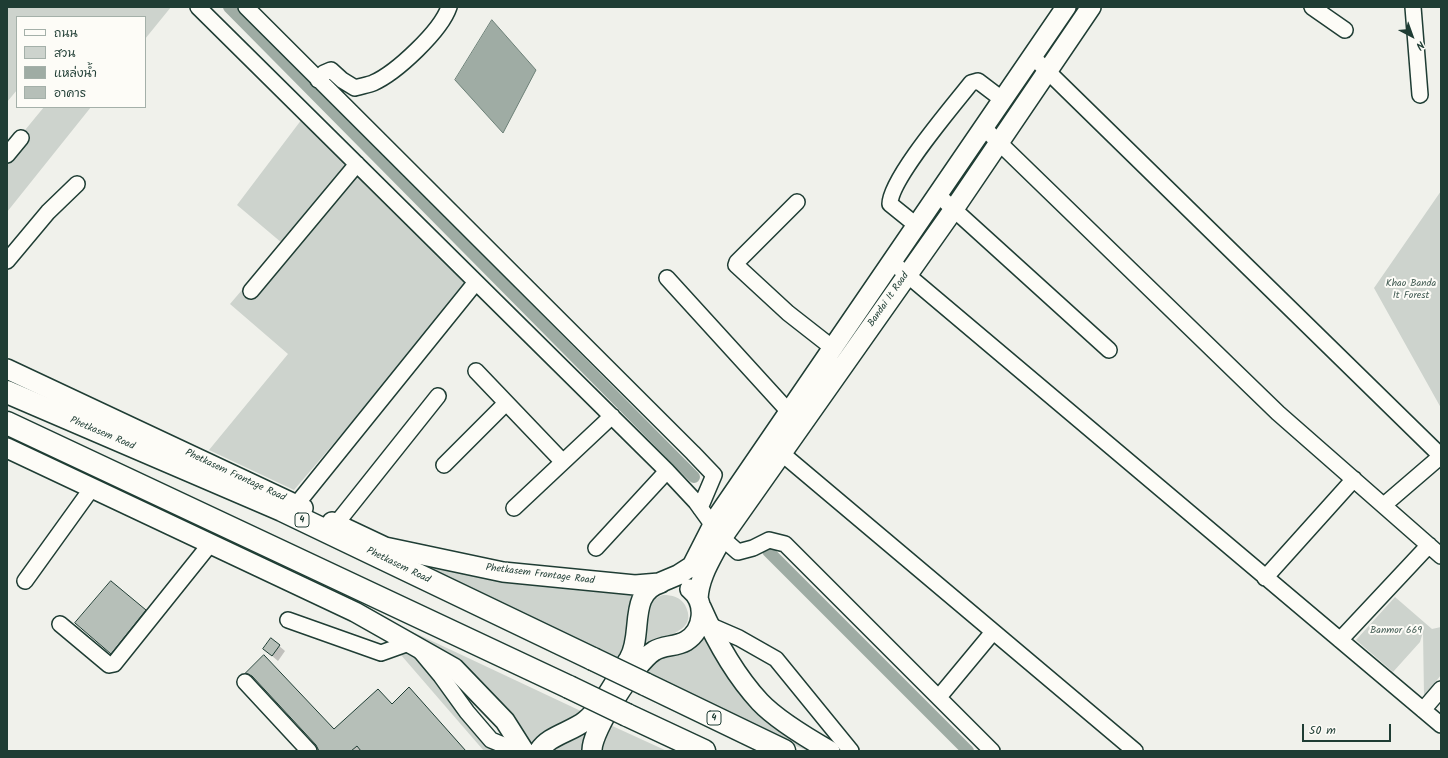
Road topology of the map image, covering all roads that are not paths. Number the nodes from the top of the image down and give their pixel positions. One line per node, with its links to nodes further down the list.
1 (198, 7): 18 (street)
2 (246, 7): 11 (street)
3 (449, 7): 11 (street)
4 (1066, 7): 9 (main road, Bandai It Road)
5 (1091, 7): 10 (main road, Bandai It Road)
6 (1312, 7): 8 (street)
7 (1413, 7): 12 (street)
8 (1345, 30)
9 (1032, 56): 10 (street); 13 (main road, Bandai It Road)
10 (1047, 71): 16 (main road, Bandai It Road); 48 (street)
11 (318, 80): 50 (street)
12 (1420, 94)
13 (1002, 100): 14 (main road, Bandai It Road); 23 (street)
14 (984, 128): 16 (street); 20 (main road, Bandai It Road)
15 (21, 138): 17 (street)
16 (999, 143): 22 (main road, Bandai It Road); 45 (street)
17 (7, 155)
18 (357, 164): 28 (street); 29 (street)
19 (77, 184): 24 (street)
20 (938, 195): 22 (street); 23 (main road, Bandai It Road)
21 (797, 202): 30 (street)
22 (954, 209): 26 (main road, Bandai It Road); 31 (street)
23 (916, 226): 25 (main road, Bandai It Road)
24 (7, 261)
25 (892, 262): 26 (street); 30 (main road, Bandai It Road)
26 (907, 274): 41 (main road, Bandai It Road); 57 (street)
27 (667, 278): 37 (street)
28 (476, 282): 38 (street); 47 (street)
29 (250, 291)
30 (834, 349): 37 (main road, Bandai It Road)
31 (1109, 350)
32 (7, 369): 47 (main road, Phetkasem Frontage Road / 4)
33 (476, 371): 36 (street)
34 (7, 392): 78 (highway, Phetkasem Road / 4, bridge)
35 (438, 396): 51 (street)
36 (506, 403): 42 (street); 43 (street)
37 (790, 413): 41 (main road, Bandai It Road)
38 (612, 416): 42 (street); 44 (street)
39 (7, 422): 77 (highway, bridge)
40 (7, 448): 46 (main road)
41 (775, 448): 52 (main road, Bandai It Road); 64 (street)
42 (562, 462): 49 (street)
43 (444, 465)
44 (667, 471): 50 (street); 55 (street)
45 (1354, 479): 48 (street); 57 (street)
46 (92, 488): 53 (main road); 58 (street)
47 (296, 505): 51 (main road, Phetkasem Frontage Road / 4)
48 (1384, 505): 54 (street)
49 (514, 508)
50 (700, 508): 52 (street)
51 (336, 524): 59 (main road, Phetkasem Frontage Road / 4)
52 (718, 532): 59 (main road, Bandai It Road); 60 (main road, Bandai It Road); 69 (street)
53 (211, 543): 62 (street); 66 (main road)
54 (1429, 545): 56 (street); 65 (street)
55 (596, 548)
56 (1441, 556)
57 (1265, 578): 65 (street)
58 (25, 581)
59 (659, 583): 60 (main road); 75 (main road)
60 (699, 602): 63 (main road); 76 (main road, Bandai It Road)
61 (288, 620): 66 (street)
62 (60, 624)
63 (709, 626): 79 (main road); 80 (street)
64 (993, 632): 69 (street); 82 (street)
65 (1340, 640): 70 (street)
66 (413, 645): 73 (street); 74 (main road)
67 (245, 682): 72 (street)
68 (1441, 689): 70 (street)
69 (939, 697): 81 (street)
70 (1423, 710): 71 (street)
71 (1441, 725)
72 (309, 751)
73 (518, 751)
74 (524, 751)
75 (539, 751)
76 (592, 751)
77 (704, 751)
78 (784, 751)
79 (830, 751)
80 (851, 751)
81 (992, 751)
82 (1135, 751)

